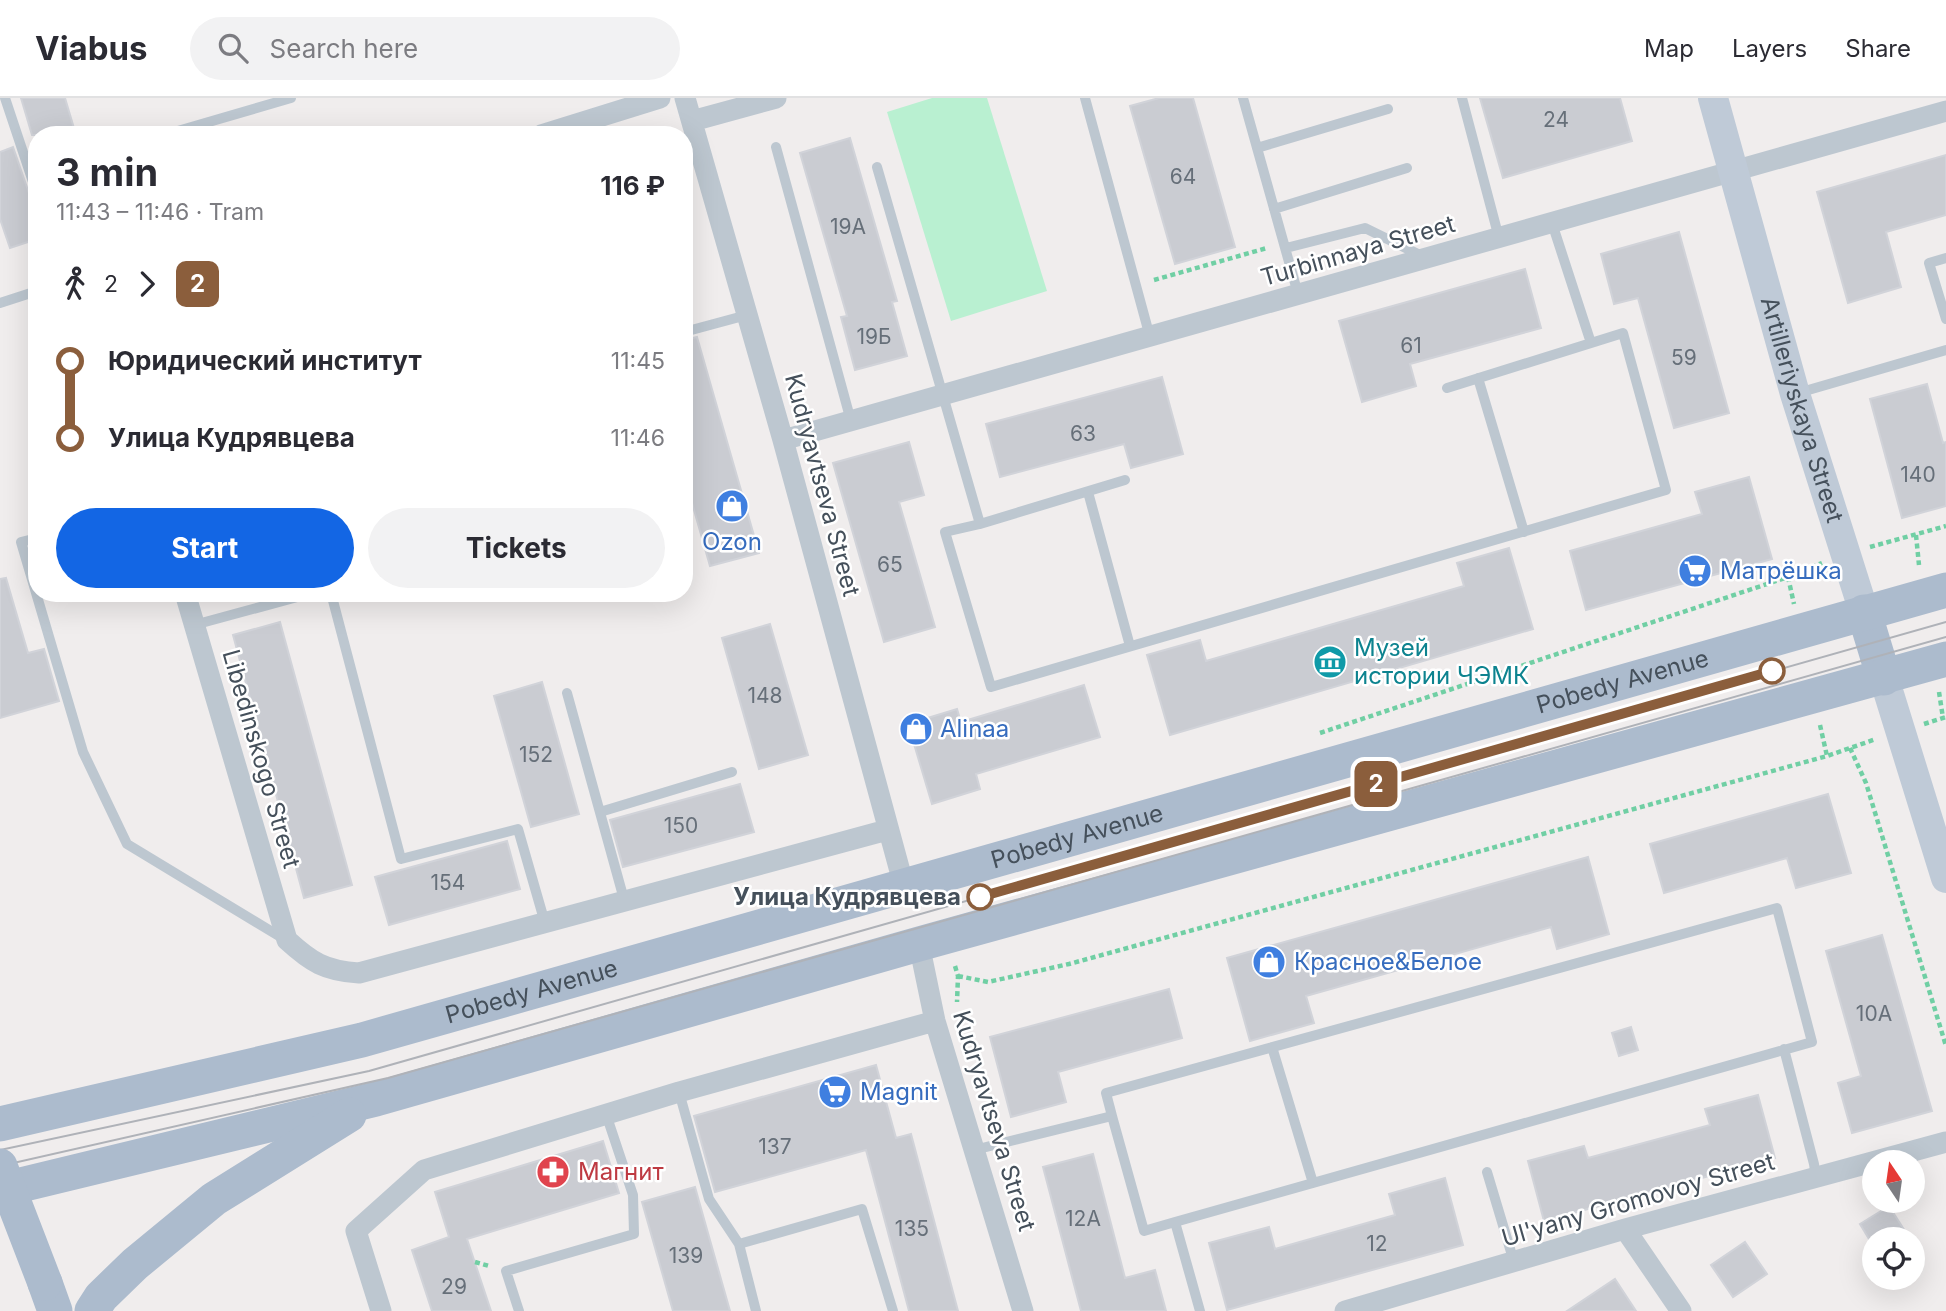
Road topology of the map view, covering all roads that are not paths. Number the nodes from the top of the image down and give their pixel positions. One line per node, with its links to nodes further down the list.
1 (5, 98): 17 (lane)
2 (291, 98): 13 (lane)
3 (660, 98): 14 (street)
4 (685, 98): 12 (street, Kudryavtseva Street)
5 (776, 98): 12 (street)
6 (1085, 98): 33 (lane)
7 (1243, 98): 16 (lane)
8 (1462, 98): 23 (lane)
9 (1713, 98): 20 (street, Artilleriyskaya Street)
10 (1388, 109): 16 (lane)
11 (1946, 111): 20 (street, Turbinnaya Street)
12 (692, 121): 30 (street, Kudryavtseva Street)
13 (195, 126)
14 (570, 126)
15 (776, 147): 40 (lane)
16 (1257, 148): 21 (lane)
17 (28, 167)
18 (877, 167): 39 (lane)
19 (1407, 169): 21 (lane)
20 (1733, 171): 22 (street, Turbinnaya Street); 38 (street, Artilleriyskaya Street)
21 (1274, 209): 24 (lane)
22 (1552, 223): 23 (street, Turbinnaya Street); 34 (lane)
23 (1499, 238): 25 (street, Turbinnaya Street)
24 (1285, 246): 25 (lane); 28 (lane)
25 (1426, 258): 28 (street, Turbinnaya Street)
26 (1946, 258): 31 (lane)
27 (28, 294): 29 (lane)
28 (1298, 294): 33 (street, Turbinnaya Street)
29 (0, 303)
30 (747, 315): 32 (lane); 41 (street, Kudryavtseva Street)
31 (1946, 319)
32 (693, 330)
33 (1150, 337): 39 (street, Turbinnaya Street)
34 (1591, 343): 36 (lane); 45 (lane)
35 (1946, 350): 38 (lane)
36 (1478, 378): 37 (lane); 45 (lane)
37 (1447, 388)
38 (1795, 394): 53 (street, Artilleriyskaya Street)
39 (943, 395): 40 (street, Turbinnaya Street); 44 (lane)
40 (851, 421): 41 (street, Turbinnaya Street)
41 (783, 440): 61 (street, Kudryavtseva Street)
42 (1125, 481): 43 (lane)
43 (1088, 492): 44 (lane); 55 (lane)
44 (980, 524): 55 (lane)
45 (1524, 531): 55 (lane)
46 (28, 540): 47 (lane)
47 (28, 565)
48 (1946, 590): 53 (main road, Pobedy Avenue)
49 (39, 602): 66 (lane)
50 (187, 602): 54 (street, Libedinskogo Street)
51 (279, 602): 54 (lane)
52 (333, 602): 65 (lane)
53 (1864, 612): 57 (main road, Artilleriyskaya Street); 63 (main road, Pobedy Avenue)
54 (194, 625): 66 (street, Libedinskogo Street)
55 (1130, 646)
56 (1946, 659): 57 (main road)
57 (1884, 678): 62 (street, Artilleriyskaya Street); 67 (main road)
58 (567, 693): 60 (lane)
59 (732, 772): 60 (lane)
60 (600, 812): 64 (lane)
61 (887, 830): 63 (street, Kudryavtseva Street); 64 (street)
62 (1946, 878)
63 (904, 886): 75 (main road, Pobedy Avenue)
64 (625, 903): 65 (street)
65 (545, 923): 66 (street)
66 (287, 940)
67 (919, 944): 68 (street, Kudryavtseva Street); 72 (main road)
68 (935, 1021): 71 (street); 77 (street, Kudryavtseva Street)
69 (1272, 1047): 70 (lane); 74 (lane); 81 (lane)
70 (1784, 1049): 80 (lane); 81 (lane)
71 (679, 1092): 73 (street); 85 (lane)
72 (376, 1099): 82 (main road); 88 (main road)
73 (606, 1114): 89 (street); 90 (lane)
74 (1112, 1116): 77 (lane); 83 (lane)
75 (0, 1124)
76 (1946, 1142): 80 (street, Ul'yany Gromovoy Street)
77 (974, 1150): 93 (street, Kudryavtseva Street)
78 (0, 1166): 87 (main road, bridge)
79 (1487, 1172): 86 (lane)
80 (1816, 1177): 84 (street, Ul'yany Gromovoy Street)
81 (1313, 1184): 83 (lane)
82 (0, 1190)
83 (1175, 1222): 94 (lane)
84 (1625, 1229): 86 (street, Ul'yany Gromovoy Street); 96 (street)
85 (739, 1244): 91 (lane); 92 (lane)
86 (1514, 1262): 95 (street, Ul'yany Gromovoy Street)
87 (50, 1297)
88 (92, 1311)
89 (381, 1311)
90 (519, 1311)
91 (756, 1311)
92 (893, 1311)
93 (1023, 1311)
94 (1200, 1311)
95 (1345, 1311)
96 (1681, 1311)

